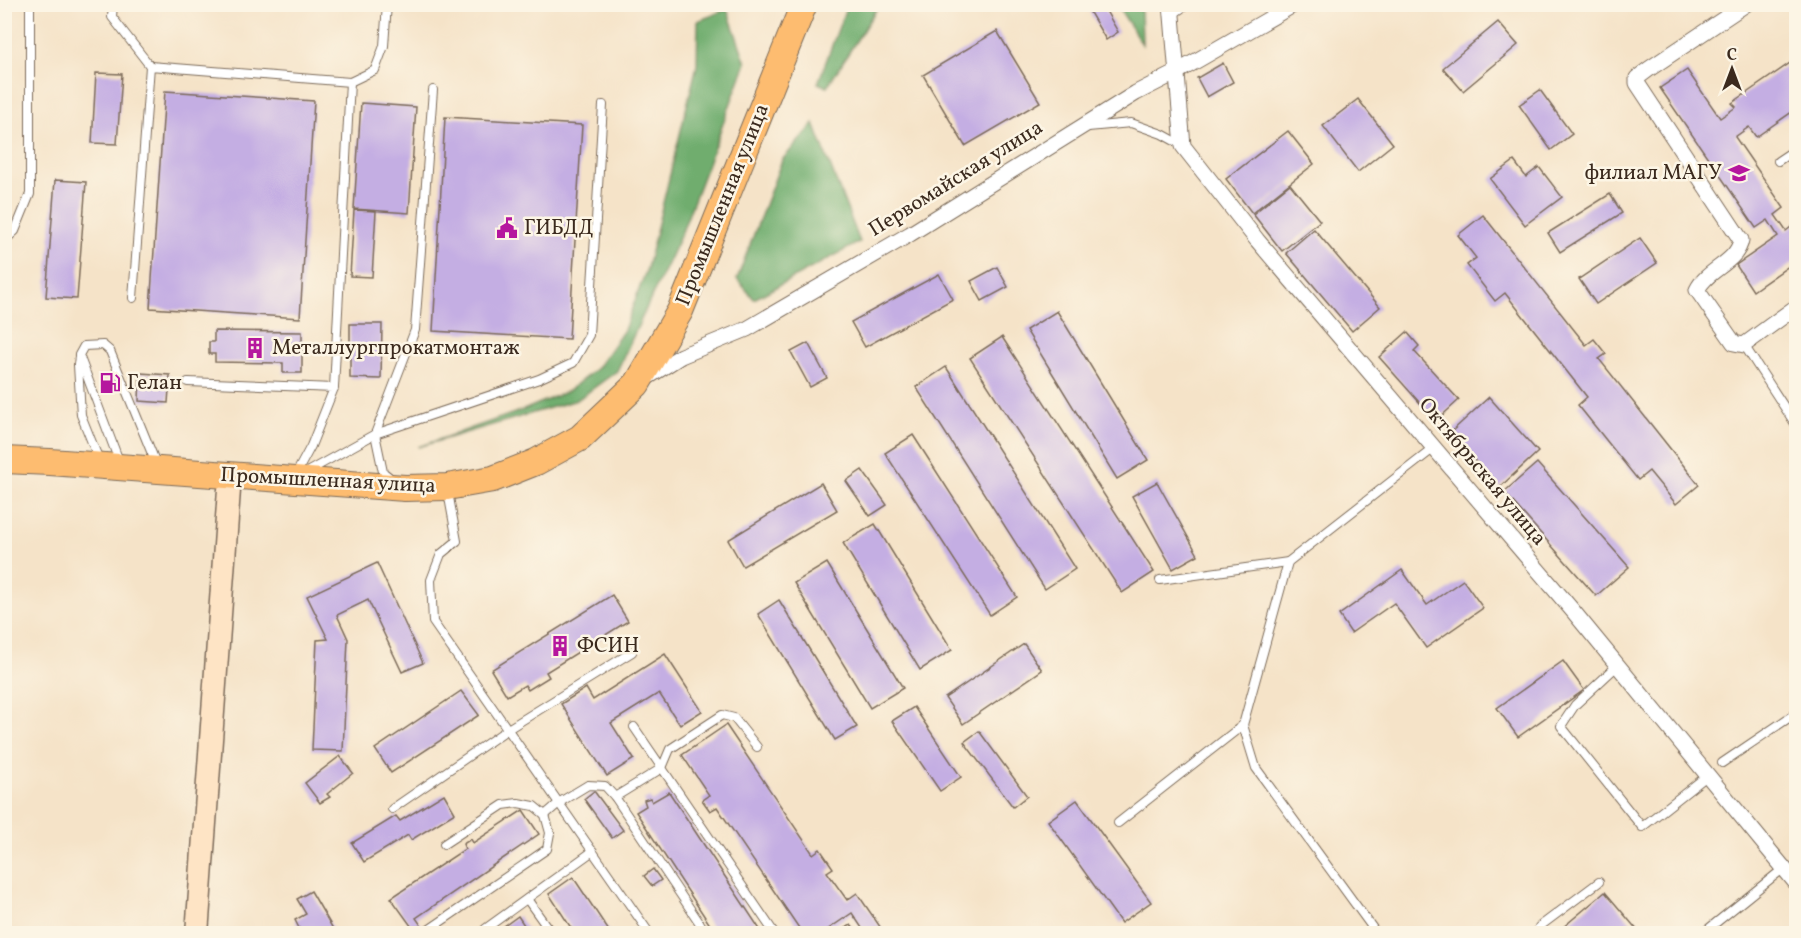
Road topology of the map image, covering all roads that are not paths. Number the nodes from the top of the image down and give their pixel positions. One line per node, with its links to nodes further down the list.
1 (30, 4): 18 (lane)
2 (112, 4): 9 (lane)
3 (387, 4): 11 (lane)
4 (804, 4): 24 (main road, Промышленная улица)
5 (1188, 4): 8 (lane)
6 (1295, 4): 10 (street, Первомайская улица)
7 (1746, 4): 21 (street)
8 (1172, 10): 10 (street)
9 (150, 66): 11 (lane); 19 (lane)
10 (1177, 72): 14 (street, Первомайская улица); 15 (street)
11 (350, 82): 25 (lane)
12 (433, 90): 27 (lane)
13 (603, 105): 27 (lane)
14 (1080, 128): 15 (lane); 24 (street, Первомайская улица)
15 (1183, 146): 28 (street, Октябрьская улица)
16 (1797, 149): 17 (lane)
17 (1778, 161)
18 (4, 241)
19 (133, 298)
20 (1797, 307): 21 (street)
21 (1743, 345): 26 (lane)
22 (79, 355): 30 (lane); 30 (lane); 31 (lane)
23 (188, 382): 25 (lane)
24 (637, 384): 34 (main road, Промышленная улица)
25 (334, 388): 33 (lane)
26 (1797, 425)
27 (375, 434): 33 (lane); 35 (lane)
28 (1434, 448): 36 (lane); 39 (street, Октябрьская улица)
29 (4, 460): 30 (main road, Промышленная улица)
30 (111, 466): 31 (main road, Промышленная улица)
31 (159, 470): 32 (main road, Промышленная улица)
32 (230, 476): 33 (main road, Промышленная улица); 60 (main road)
33 (292, 481): 35 (main road, Промышленная улица)
34 (447, 487): 35 (main road, Промышленная улица); 43 (lane)
35 (405, 488)
36 (1288, 562): 37 (lane); 41 (lane)
37 (1160, 580)
38 (632, 652): 43 (lane)
39 (1618, 665): 47 (street, Октябрьская улица); 47 (lane)
40 (1797, 713): 45 (lane)
41 (1244, 725): 52 (lane); 66 (lane)
42 (634, 727): 46 (lane)
43 (508, 729): 49 (lane); 50 (lane)
44 (757, 747): 46 (lane)
45 (1722, 763)
46 (662, 768): 48 (lane); 65 (lane)
47 (1708, 776): 55 (street, Октябрьская улица)
48 (615, 796): 49 (lane); 64 (lane)
49 (560, 802): 51 (lane); 54 (lane)
50 (392, 809)
51 (544, 815): 53 (lane); 59 (lane)
52 (1118, 823)
53 (444, 844)
54 (593, 851): 58 (lane); 63 (lane)
55 (1784, 868): 57 (street, Октябрьская улица); 68 (lane)
56 (1599, 882): 67 (lane)
57 (1797, 883)
58 (527, 899): 61 (lane); 62 (lane)
59 (426, 931)
60 (197, 933)
61 (485, 933)
62 (552, 933)
63 (650, 933)
64 (707, 933)
65 (775, 933)
66 (1377, 933)
67 (1537, 933)
68 (1702, 933)

